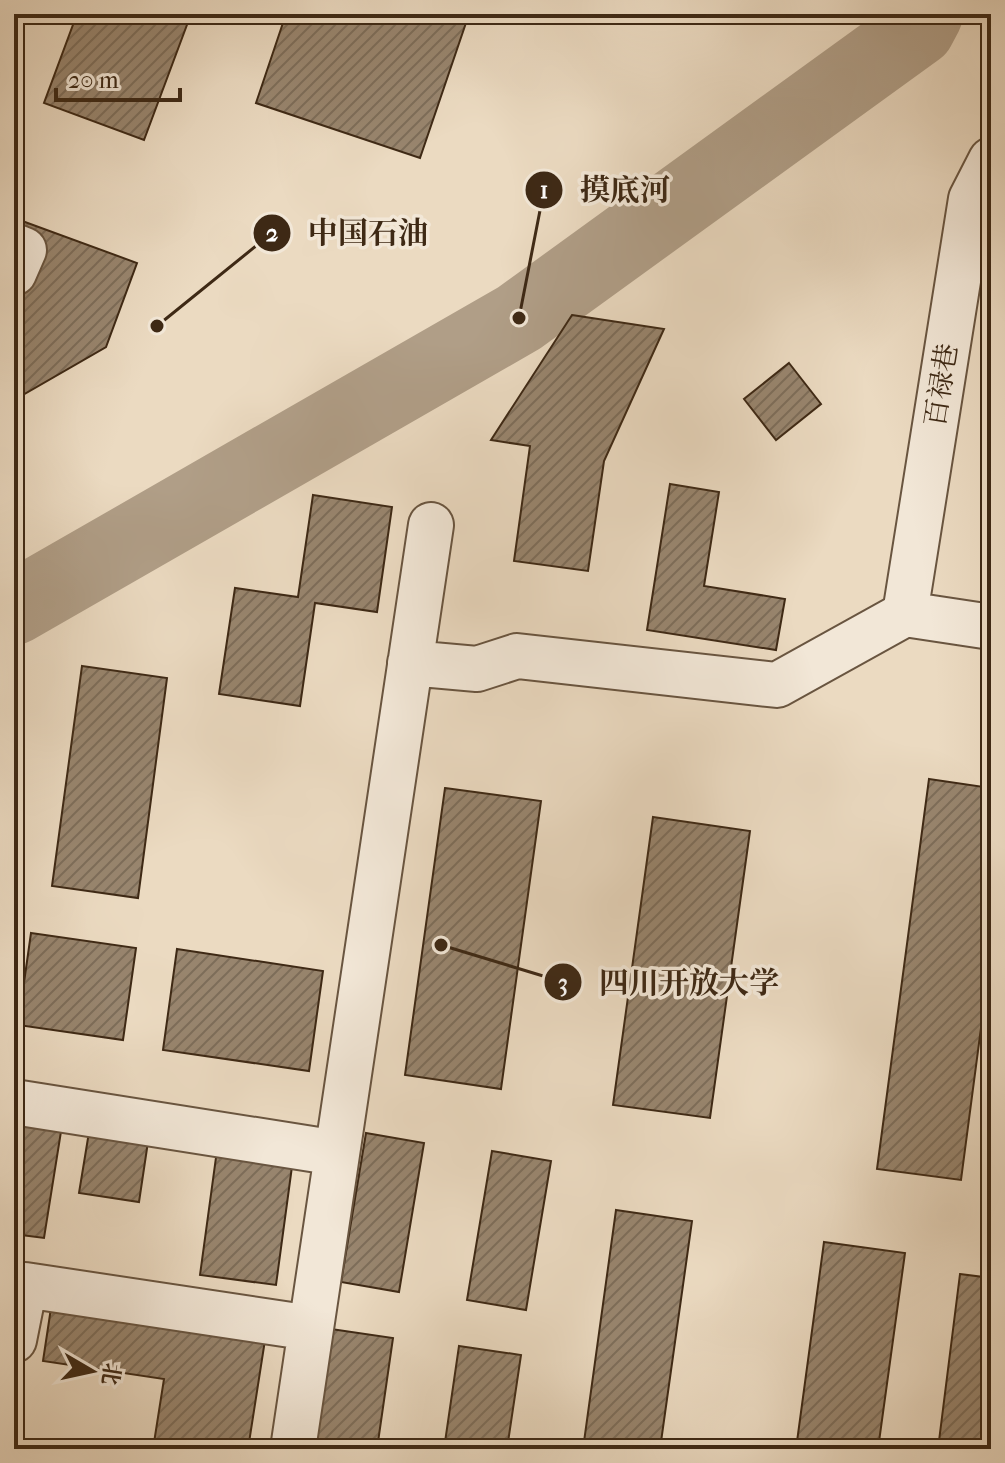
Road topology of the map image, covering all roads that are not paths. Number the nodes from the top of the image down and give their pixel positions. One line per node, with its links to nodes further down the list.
1 (991, 160): 5 (street, 百禄巷)
2 (14, 246): 3 (street)
3 (14, 273)
4 (431, 525): 7 (street)
5 (905, 614): 6 (street); 7 (street)
6 (991, 627)
7 (410, 663): 9 (street)
8 (14, 1102): 9 (street)
9 (337, 1153): 10 (street)
10 (311, 1328): 11 (street); 12 (street)
11 (14, 1340)
12 (293, 1449)

